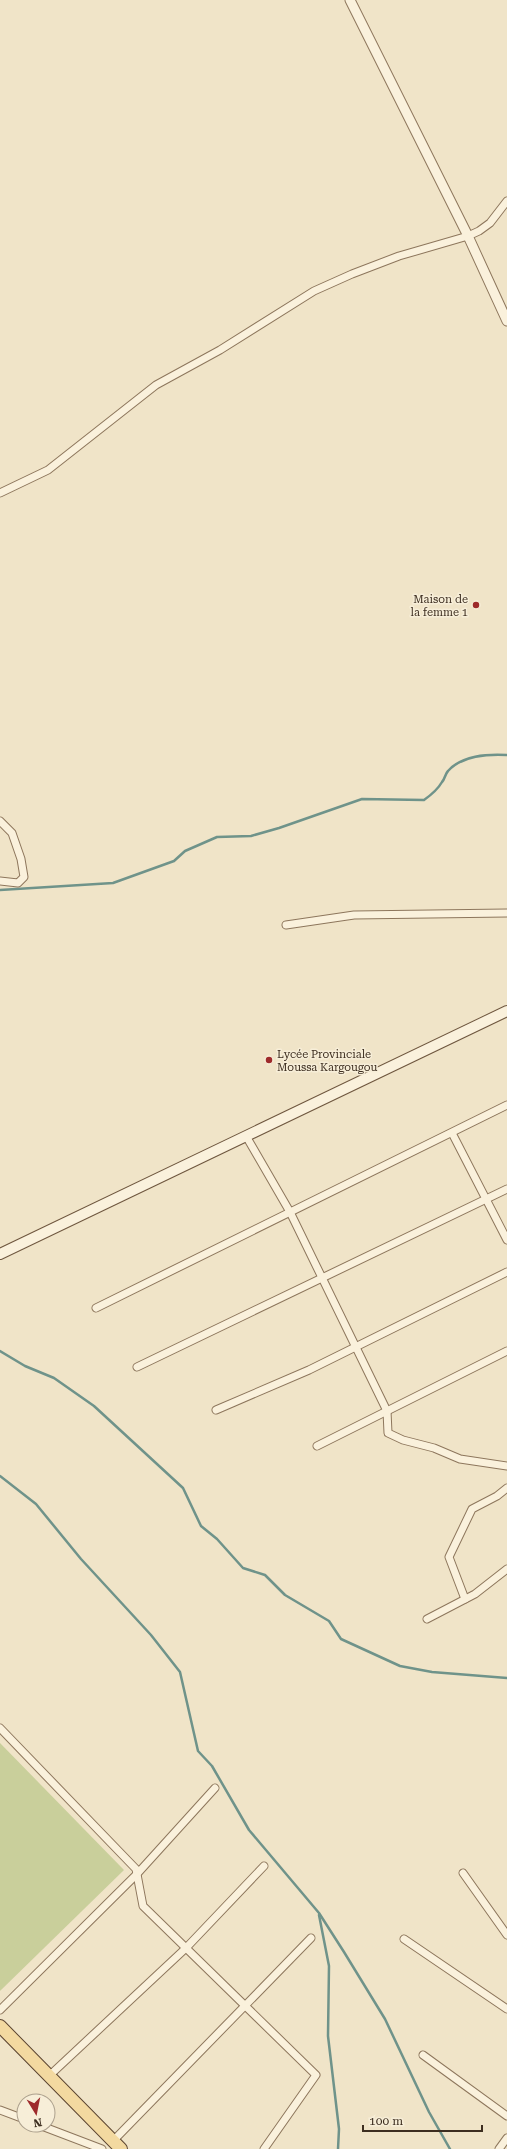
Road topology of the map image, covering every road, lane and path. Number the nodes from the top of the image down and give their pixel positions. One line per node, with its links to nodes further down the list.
1 (350, 0): 3 (street)
2 (507, 201): 3 (street)
3 (468, 236): 4 (street); 5 (street)
4 (507, 321)
5 (0, 492)
6 (0, 821): 7 (street)
7 (0, 882)
8 (507, 913): 9 (street)
9 (286, 925)
10 (507, 1011): 13 (main road)
11 (507, 1105): 12 (street)
12 (452, 1132): 15 (street); 16 (street)
13 (246, 1136): 16 (street); 18 (main road)
14 (507, 1189): 15 (street)
15 (486, 1199): 17 (street); 20 (street)
16 (290, 1212): 20 (street); 21 (street)
17 (507, 1240)
18 (0, 1254)
19 (507, 1272): 22 (street)
20 (322, 1279): 22 (street); 24 (street)
21 (96, 1308)
22 (356, 1347): 25 (street); 26 (street)
23 (507, 1351): 26 (street)
24 (137, 1367)
25 (216, 1410)
26 (387, 1411): 27 (street); 28 (street)
27 (317, 1446)
28 (507, 1466)
29 (507, 1488): 31 (street)
30 (507, 1569): 31 (street)
31 (465, 1599): 32 (street)
32 (427, 1619)
33 (0, 1728): 37 (street)
34 (215, 1788): 37 (street)
35 (264, 1866): 41 (street)
36 (463, 1873): 38 (street)
37 (137, 1874): 41 (street); 44 (street)
38 (507, 1935)
39 (311, 1938): 42 (street)
40 (404, 1939): 43 (street)
41 (186, 1948): 42 (street); 47 (street)
42 (245, 2006): 53 (street); 55 (street)
43 (507, 2009)
44 (0, 2010)
45 (0, 2026): 47 (main road)
46 (423, 2055): 49 (street)
47 (49, 2076): 53 (main road)
48 (0, 2110): 50 (street)
49 (507, 2116)
50 (16, 2117)
51 (56, 2131): 54 (street)
52 (507, 2138): 56 (street)
53 (117, 2145)
54 (102, 2149)
55 (264, 2149)
56 (499, 2149)

